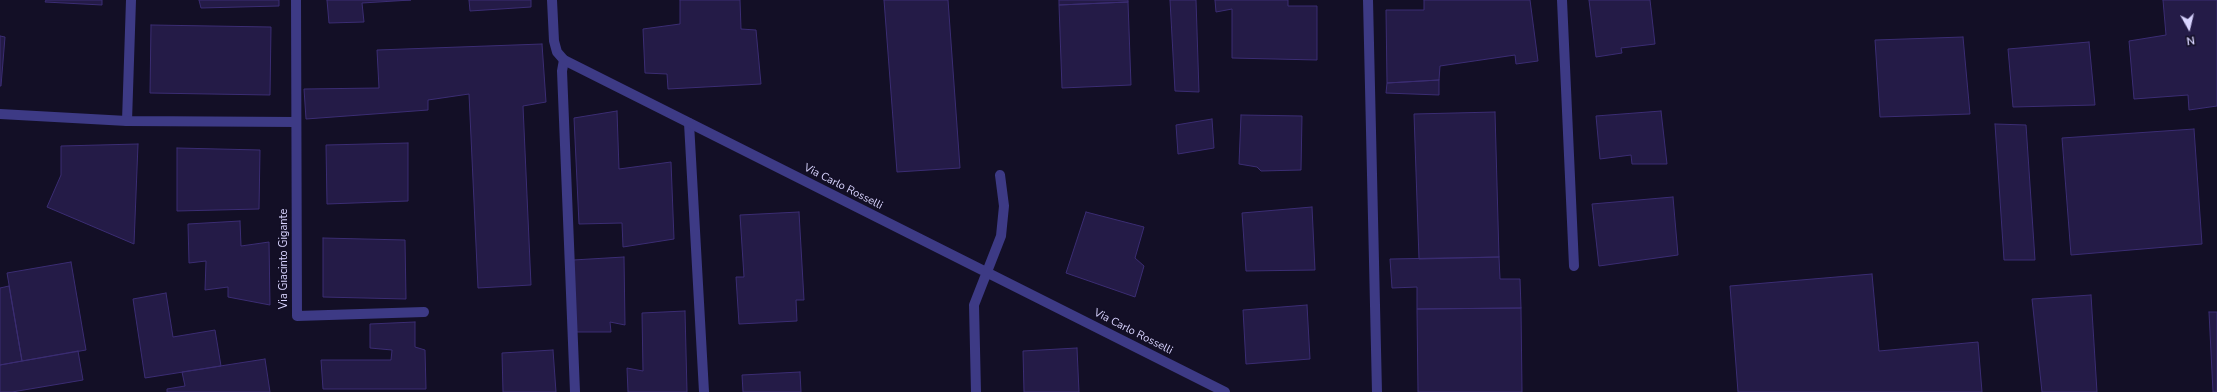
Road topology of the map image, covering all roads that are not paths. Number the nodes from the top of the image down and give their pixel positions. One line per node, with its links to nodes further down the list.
1 (131, 0): 8 (street)
2 (296, 0): 9 (street, Via Giacinto Gigante)
3 (552, 0): 6 (street)
4 (1368, 0): 19 (street)
5 (1562, 0): 12 (street)
6 (564, 60): 10 (street, Via Carlo Rosselli); 15 (street)
7 (0, 114): 8 (street)
8 (127, 122): 9 (street)
9 (296, 122): 14 (street, Via Giacinto Gigante)
10 (689, 123): 13 (street, Via Carlo Rosselli); 16 (street)
11 (1000, 175): 13 (street)
12 (1574, 266)
13 (987, 272): 17 (street); 18 (street, Via Carlo Rosselli)
14 (424, 312)
15 (575, 392)
16 (704, 392)
17 (976, 392)
18 (1225, 392)
19 (1377, 392)

